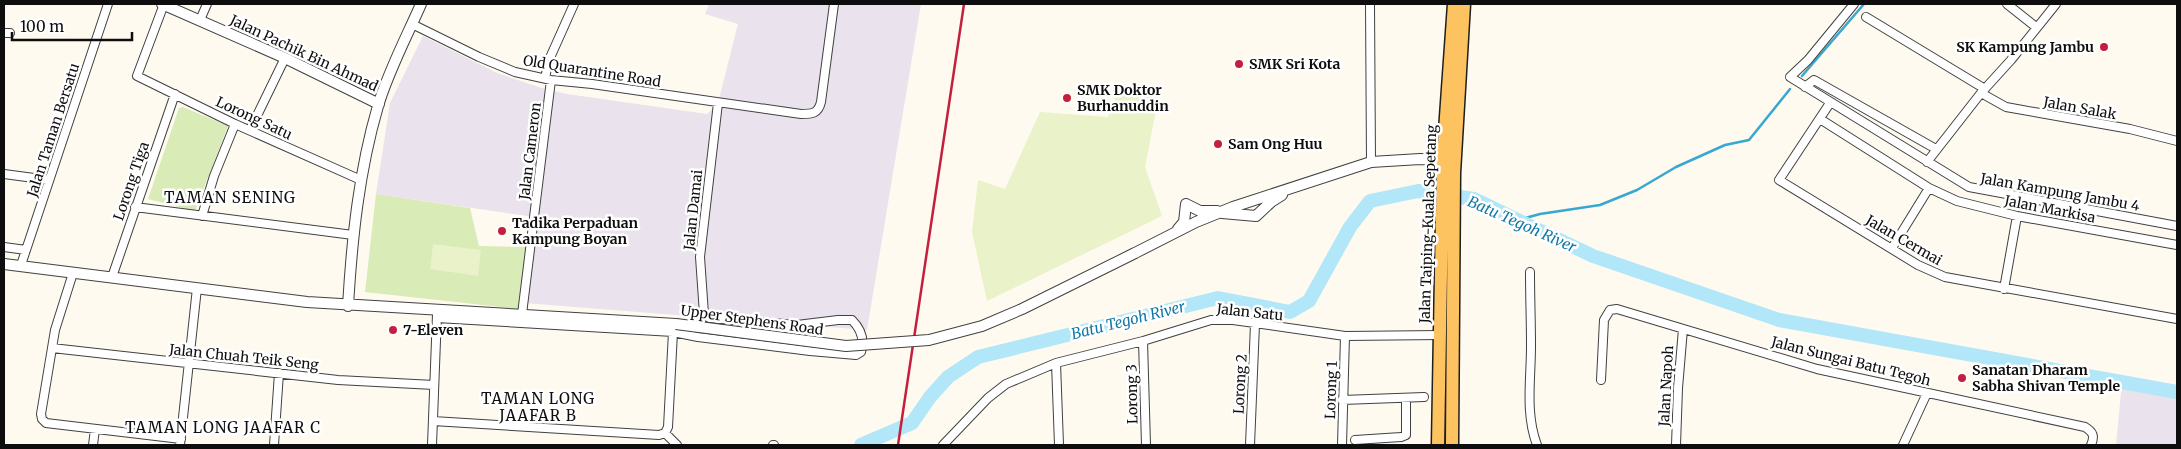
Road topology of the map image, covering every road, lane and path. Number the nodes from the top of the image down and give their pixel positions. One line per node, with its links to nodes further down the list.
1 (108, 4): 34 (street, Jalan Taman Bersatu)
2 (163, 4): 14 (street, Jalan Pachik Bin Ahmad); 21 (street, Lorong Satu)
3 (207, 4): 14 (street)
4 (421, 4): 15 (street)
5 (574, 4): 18 (street, Jalan Cameron)
6 (834, 4): 22 (street, Old Quarantine Road)
7 (1370, 4): 30 (street)
8 (1454, 4): 32 (main road, Jalan Taiping-Kuala Sepetang)
9 (1464, 4): 32 (main road, Jalan Taiping-Kuala Sepetang)
10 (1854, 4): 19 (street, Jalan Kampung Jambu 4)
11 (2007, 4): 16 (street)
12 (2056, 4): 16 (street)
13 (1866, 17): 20 (street, Jalan Salak)
14 (200, 20): 17 (street, Jalan Pachik Bin Ahmad)
15 (412, 24): 18 (street, Old Quarantine Road); 23 (street)
16 (2036, 27): 20 (street)
17 (286, 58): 23 (street, Jalan Pachik Bin Ahmad); 27 (street)
18 (548, 79): 22 (street, Old Quarantine Road); 60 (street, Jalan Cameron)
19 (1805, 88): 24 (street, Jalan Kampung Jambu 4); 29 (street)
20 (1983, 91): 28 (street, Jalan Salak); 29 (street)
21 (175, 94): 26 (street, Lorong Satu); 39 (street, Lorong Tiga)
22 (718, 103): 63 (street, Jalan Damai)
23 (379, 104): 35 (street)
24 (1830, 104): 25 (street, Jalan Cermai); 31 (street, Jalan Kampung Jambu 4)
25 (1820, 119): 37 (street, Jalan Markisa); 49 (street, Jalan Cermai)
26 (235, 124): 27 (street, Lorong Satu); 42 (street)
27 (250, 130): 35 (street, Lorong Satu)
28 (2177, 141)
29 (1936, 149): 31 (street)
30 (1371, 162): 32 (street); 36 (street)
31 (1927, 162): 44 (street, Jalan Kampung Jambu 4)
32 (1448, 167): 38 (main road, Jalan Taiping-Kuala Sepetang)
33 (4, 174): 34 (street)
34 (50, 180): 50 (street, Jalan Taman Bersatu)
35 (361, 180): 46 (street)
36 (1293, 188): 40 (street); 41 (street)
37 (1929, 188): 43 (street, Jalan Markisa); 49 (street)
38 (1448, 203): 65 (main road, Jalan Taiping-Kuala Sepetang); 93 (main road, Jalan Taiping-Kuala Sepetang)
39 (135, 207): 42 (street); 55 (street, Lorong Tiga)
40 (1233, 207): 41 (street, Upper Stephens Road); 45 (street)
41 (1220, 213): 45 (street, Upper Stephens Road)
42 (202, 216): 46 (street)
43 (2017, 216): 47 (street, Jalan Markisa); 57 (street)
44 (2177, 226)
45 (1173, 234): 63 (street, Upper Stephens Road, bridge)
46 (353, 236): 58 (street)
47 (2177, 245)
48 (4, 247): 50 (street)
49 (1892, 248): 57 (street, Jalan Cermai)
50 (26, 250): 52 (street, Jalan Taman Bersatu)
51 (4, 264): 52 (street, Upper Stephens Road)
52 (21, 265): 54 (street, Upper Stephens Road)
53 (1530, 272): 94 (street)
54 (73, 273): 55 (street, Upper Stephens Road); 68 (street)
55 (112, 277): 56 (street, Upper Stephens Road)
56 (197, 288): 58 (street, Upper Stephens Road); 69 (street)
57 (2004, 289): 61 (street, Jalan Cermai)
58 (348, 306): 59 (street, Upper Stephens Road)
59 (437, 314): 60 (street, Upper Stephens Road); 63 (street); 73 (street)
60 (522, 314): 63 (street, Upper Stephens Road)
61 (2177, 319)
62 (1255, 324): 66 (street, Jalan Satu); 67 (street, Jalan Satu); 90 (street, Lorong 2)
63 (675, 328): 80 (street)
64 (1683, 329): 72 (street, Jalan Sungai Batu Tegoh); 74 (street, Jalan Sungai Batu Tegoh); 95 (street, Jalan Napoh)
65 (1440, 335): 66 (street, Jalan Satu); 92 (main road, Jalan Taiping-Kuala Sepetang)
66 (1345, 336): 77 (street, Lorong 1)
67 (1143, 341): 70 (street, Jalan Satu); 89 (street, Lorong 3)
68 (52, 348): 69 (street, Jalan Chuah Teik Seng); 79 (street)
69 (189, 363): 71 (street, Jalan Chuah Teik Seng); 82 (street)
70 (1056, 363): 87 (street, Jalan Satu); 88 (street)
71 (279, 374): 73 (street, Jalan Chuah Teik Seng); 84 (street)
72 (1601, 380)
73 (434, 385): 78 (street)
74 (1927, 393): 96 (street); 97 (street, Jalan Sungai Batu Tegoh)
75 (1424, 397): 76 (street)
76 (1406, 398): 77 (street); 81 (street)
77 (1342, 400): 91 (street, Lorong 1)
78 (433, 421): 80 (street); 85 (street)
79 (95, 429): 82 (street); 83 (street)
80 (665, 433): 86 (street)
81 (1355, 440)
82 (180, 442)
83 (93, 445)
84 (274, 445)
85 (432, 445)
86 (677, 445)
87 (943, 445)
88 (1059, 445)
89 (1146, 445)
90 (1250, 445)
91 (1342, 445)
92 (1438, 445)
93 (1452, 445)
94 (1537, 445)
95 (1676, 445)
96 (1903, 445)
97 (2091, 445)

